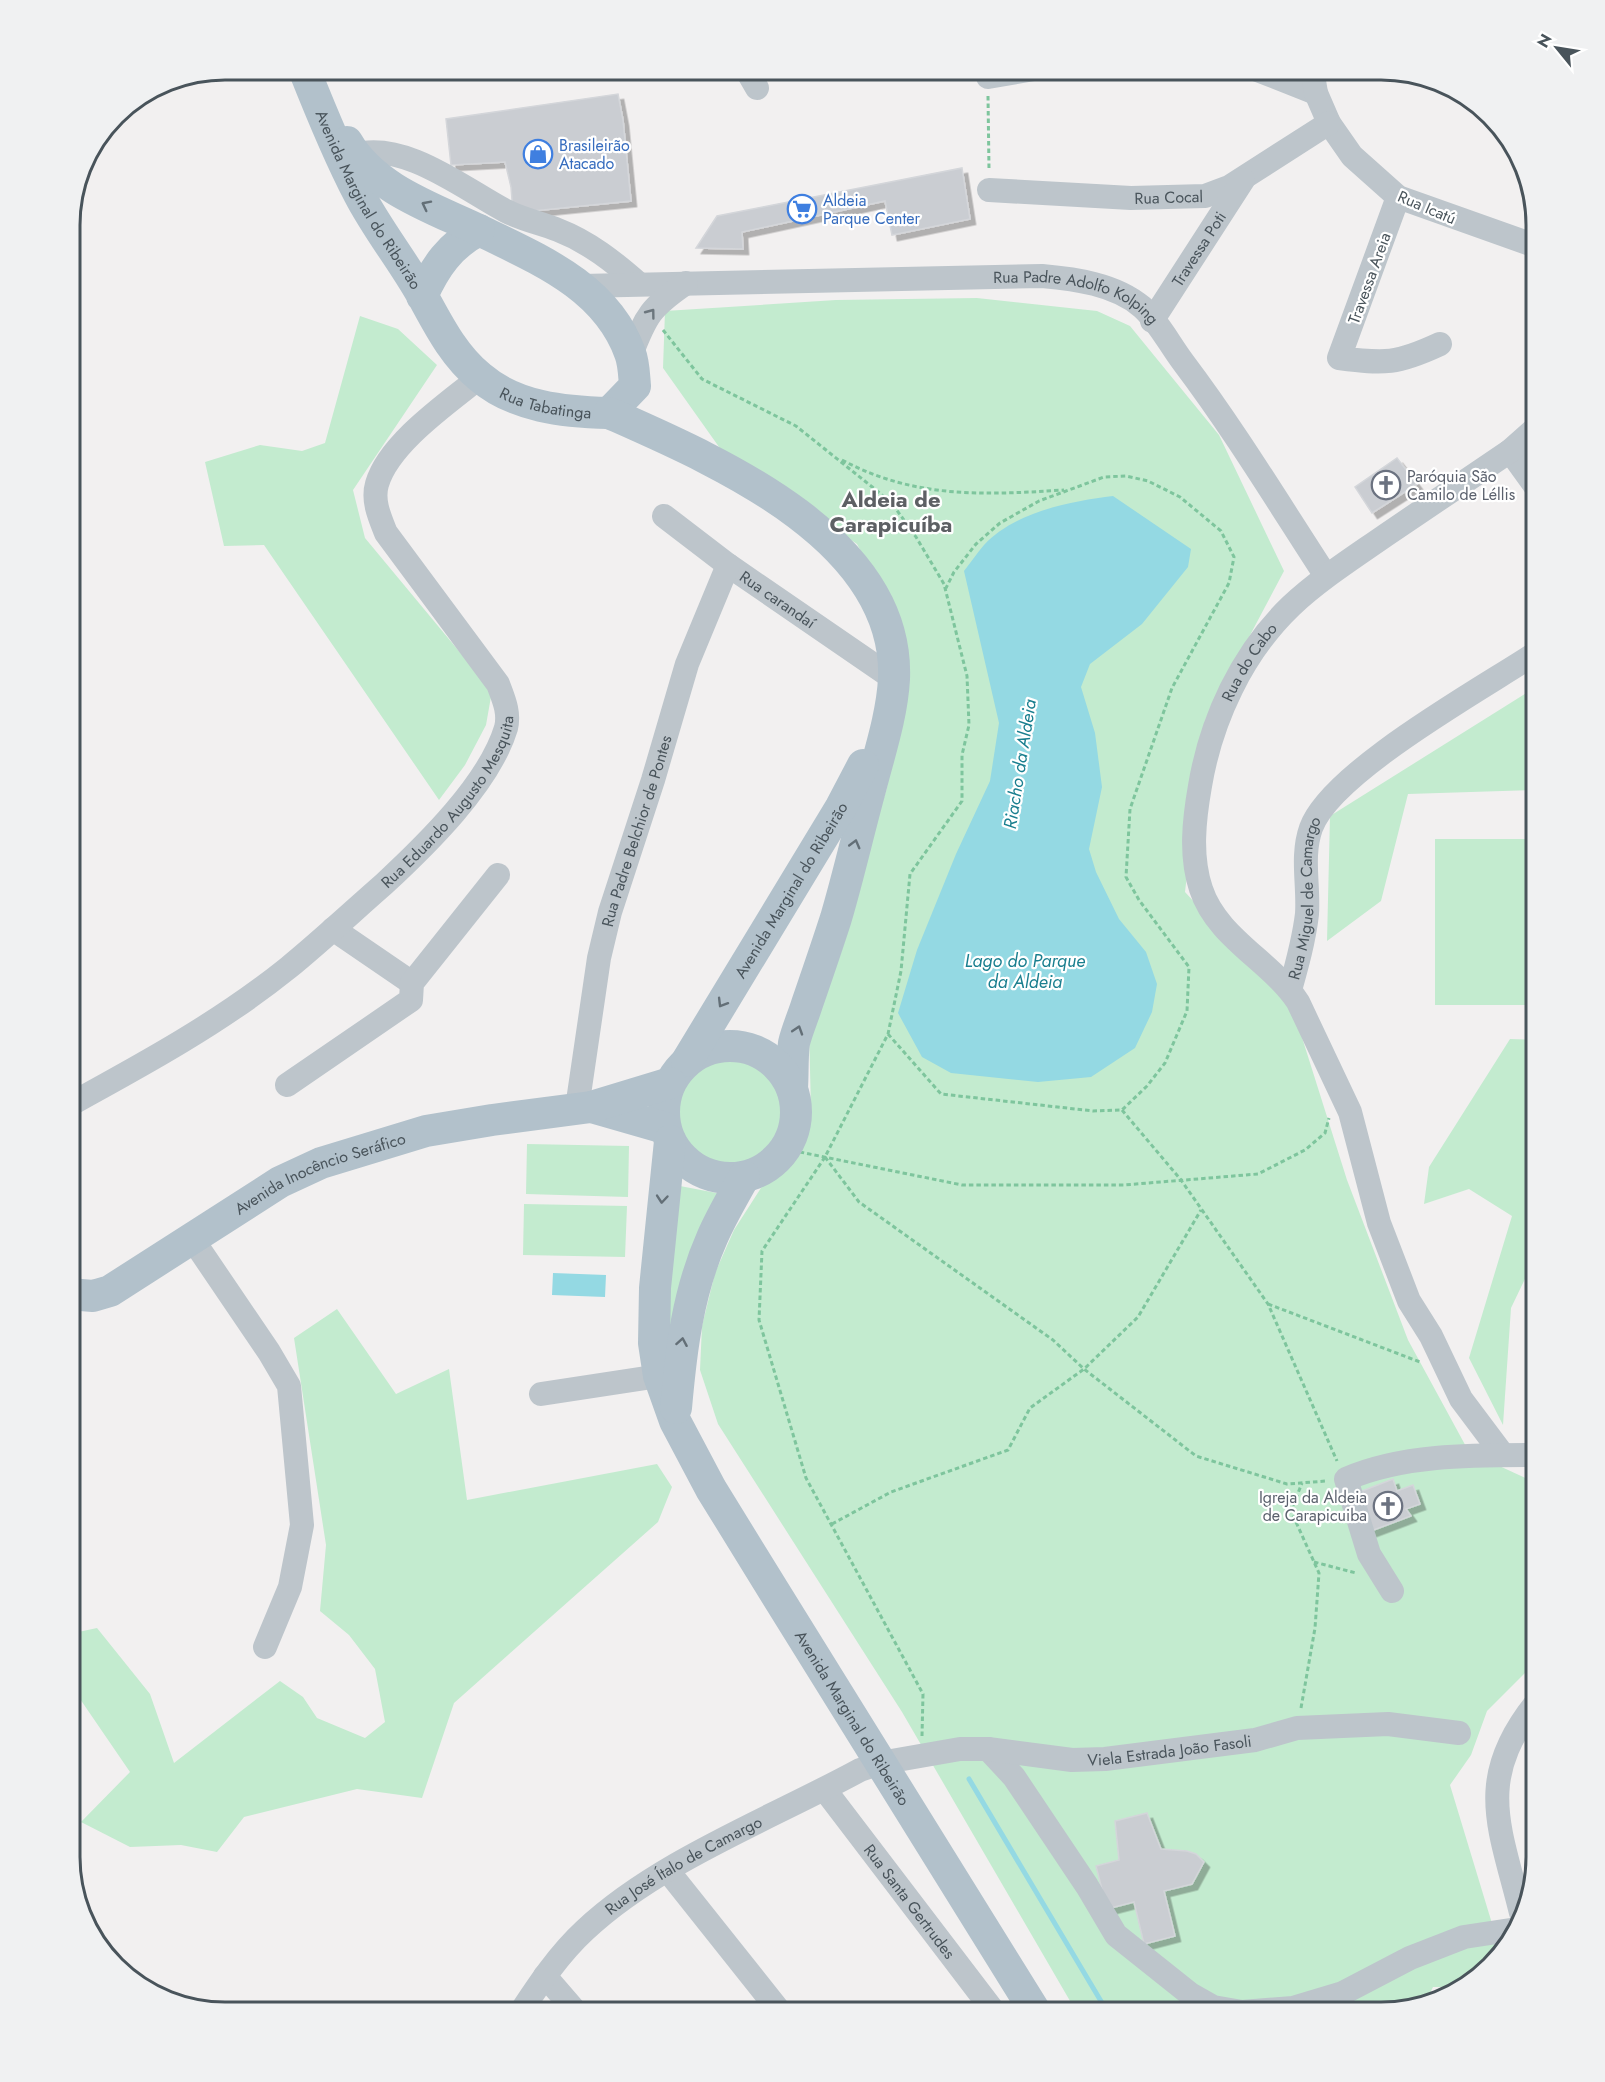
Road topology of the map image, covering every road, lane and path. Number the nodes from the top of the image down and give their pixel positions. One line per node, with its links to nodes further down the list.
1 (308, 80): 17 (main road, Avenida Marginal do Ribeirão)
2 (328, 80): 8 (main road, Avenida Marginal do Ribeirão)
3 (988, 80): 10 (path)
4 (1283, 80): 6 (street)
5 (1314, 80): 6 (street, Rua Icatú)
6 (1316, 93): 7 (street, Rua Icatú)
7 (1329, 123): 9 (street, Rua Cocal); 11 (street, Rua Icatú)
8 (354, 155): 12 (main road, Avenida Marginal do Ribeirão, one-way to 8); 15 (street)
9 (1244, 178): 10 (street, Rua Cocal); 18 (street, Travessa Poti)
10 (989, 190)
11 (1398, 197): 13 (street, Rua Icatú); 19 (street, Travessa Areia)
12 (479, 231): 16 (main road); 17 (main road)
13 (1526, 242)
14 (686, 283): 15 (street, Rua Padre Adolfo Kolping); 18 (street, Rua Padre Adolfo Kolping); 20 (street, one-way to 14)
15 (639, 284): 16 (street, Rua Padre Adolfo Kolping)
16 (581, 286): 20 (main road)
17 (422, 296): 21 (main road, Rua Tabatinga)
18 (1152, 321): 30 (street, Rua Padre Adolfo Kolping)
19 (1440, 344)
20 (631, 355): 22 (main road)
21 (480, 377): 23 (main road, Rua Tabatinga); 36 (street, Rua Eduardo Augusto Mesquita)
22 (635, 386): 23 (main road, Rua Tabatinga); 24 (main road, Avenida Marginal do Ribeirão)
23 (609, 413): 24 (main road, Avenida Marginal do Ribeirão)
24 (686, 447): 33 (main road, Avenida Marginal do Ribeirão)
25 (1521, 447): 30 (street, Rua do Cabo)
26 (833, 455): 27 (path)
27 (1068, 489): 31 (path); 45 (path)
28 (664, 516): 29 (street, Rua carandaí)
29 (728, 565): 33 (street, Rua carandaí); 44 (street, Rua Padre Belchior de Pontes)
30 (1326, 576): 38 (street, Rua do Cabo)
31 (945, 590)
32 (1526, 660): 38 (street, Rua Miguel de Camargo)
33 (894, 679): 34 (main road, Avenida Marginal do Ribeirão)
34 (889, 717): 40 (main road, Avenida Marginal do Ribeirão, one-way to 40); 42 (main road, Avenida Marginal do Ribeirão, one-way to 34)
35 (498, 875): 37 (street)
36 (333, 929): 37 (street); 43 (street, Rua Eduardo Augusto Mesquita)
37 (412, 982): 41 (street)
38 (1290, 990): 57 (street, Rua Miguel de Camargo)
39 (888, 1034): 45 (path)
40 (679, 1072): 42 (main road); 44 (main road, Avenida Inocêncio Seráfico); 47 (main road, Avenida Marginal do Ribeirão)
41 (287, 1085)
42 (792, 1088): 48 (main road, Avenida Marginal do Ribeirão)
43 (80, 1099)
44 (584, 1107): 47 (main road, Avenida Inocêncio Seráfico); 53 (main road, Avenida Inocêncio Seráfico)
45 (1122, 1110): 51 (path)
46 (1331, 1113): 51 (path)
47 (667, 1135): 50 (main road, Avenida Marginal do Ribeirão); 58 (main road, Avenida Marginal do Ribeirão, one-way to 58)
48 (785, 1149): 49 (path); 50 (main road, Avenida Marginal do Ribeirão)
49 (825, 1157): 51 (path); 56 (path); 65 (path)
50 (744, 1177): 60 (main road, one-way to 50)
51 (1180, 1180): 52 (path)
52 (1201, 1210): 55 (path); 56 (path)
53 (193, 1240): 54 (main road, Avenida Inocêncio Seráfico); 68 (street)
54 (80, 1295)
55 (1268, 1304): 57 (path); 63 (path)
56 (1084, 1369): 64 (path); 65 (path)
57 (1446, 1372): 61 (street, Rua Miguel de Camargo)
58 (659, 1376): 59 (street); 60 (main road, Avenida Marginal do Ribeirão)
59 (541, 1395)
60 (675, 1421): 74 (main road, Avenida Marginal do Ribeirão)
61 (1503, 1455): 62 (street); 63 (street)
62 (1526, 1455)
63 (1346, 1479): 64 (path); 67 (street)
64 (1302, 1483): 66 (path)
65 (831, 1524): 73 (path)
66 (1314, 1563): 67 (path); 70 (path)
67 (1390, 1588)
68 (265, 1647)
69 (1526, 1718): 77 (street)
70 (1297, 1728): 71 (street, Viela Estrada João Fasoli); 72 (street, Viela Estrada João Fasoli)
71 (1459, 1733)
72 (988, 1749): 73 (street, Viela Estrada João Fasoli); 85 (street)
73 (922, 1756): 74 (street, Viela Estrada João Fasoli)
74 (880, 1763): 75 (street, Rua José Ítalo de Camargo); 84 (main road, Avenida Marginal do Ribeirão)
75 (825, 1790): 76 (street, Rua José Ítalo de Camargo); 83 (street, Rua Santa Gertrudes)
76 (668, 1871): 79 (street, Rua José Ítalo de Camargo); 82 (street)
77 (1518, 1902)
78 (1506, 1931): 86 (street)
79 (545, 1976): 80 (street, Rua José Ítalo de Camargo); 81 (street)
80 (527, 2002)
81 (567, 2002)
82 (772, 2002)
83 (987, 2002)
84 (1029, 2002)
85 (1204, 2002)
86 (1313, 2002)

